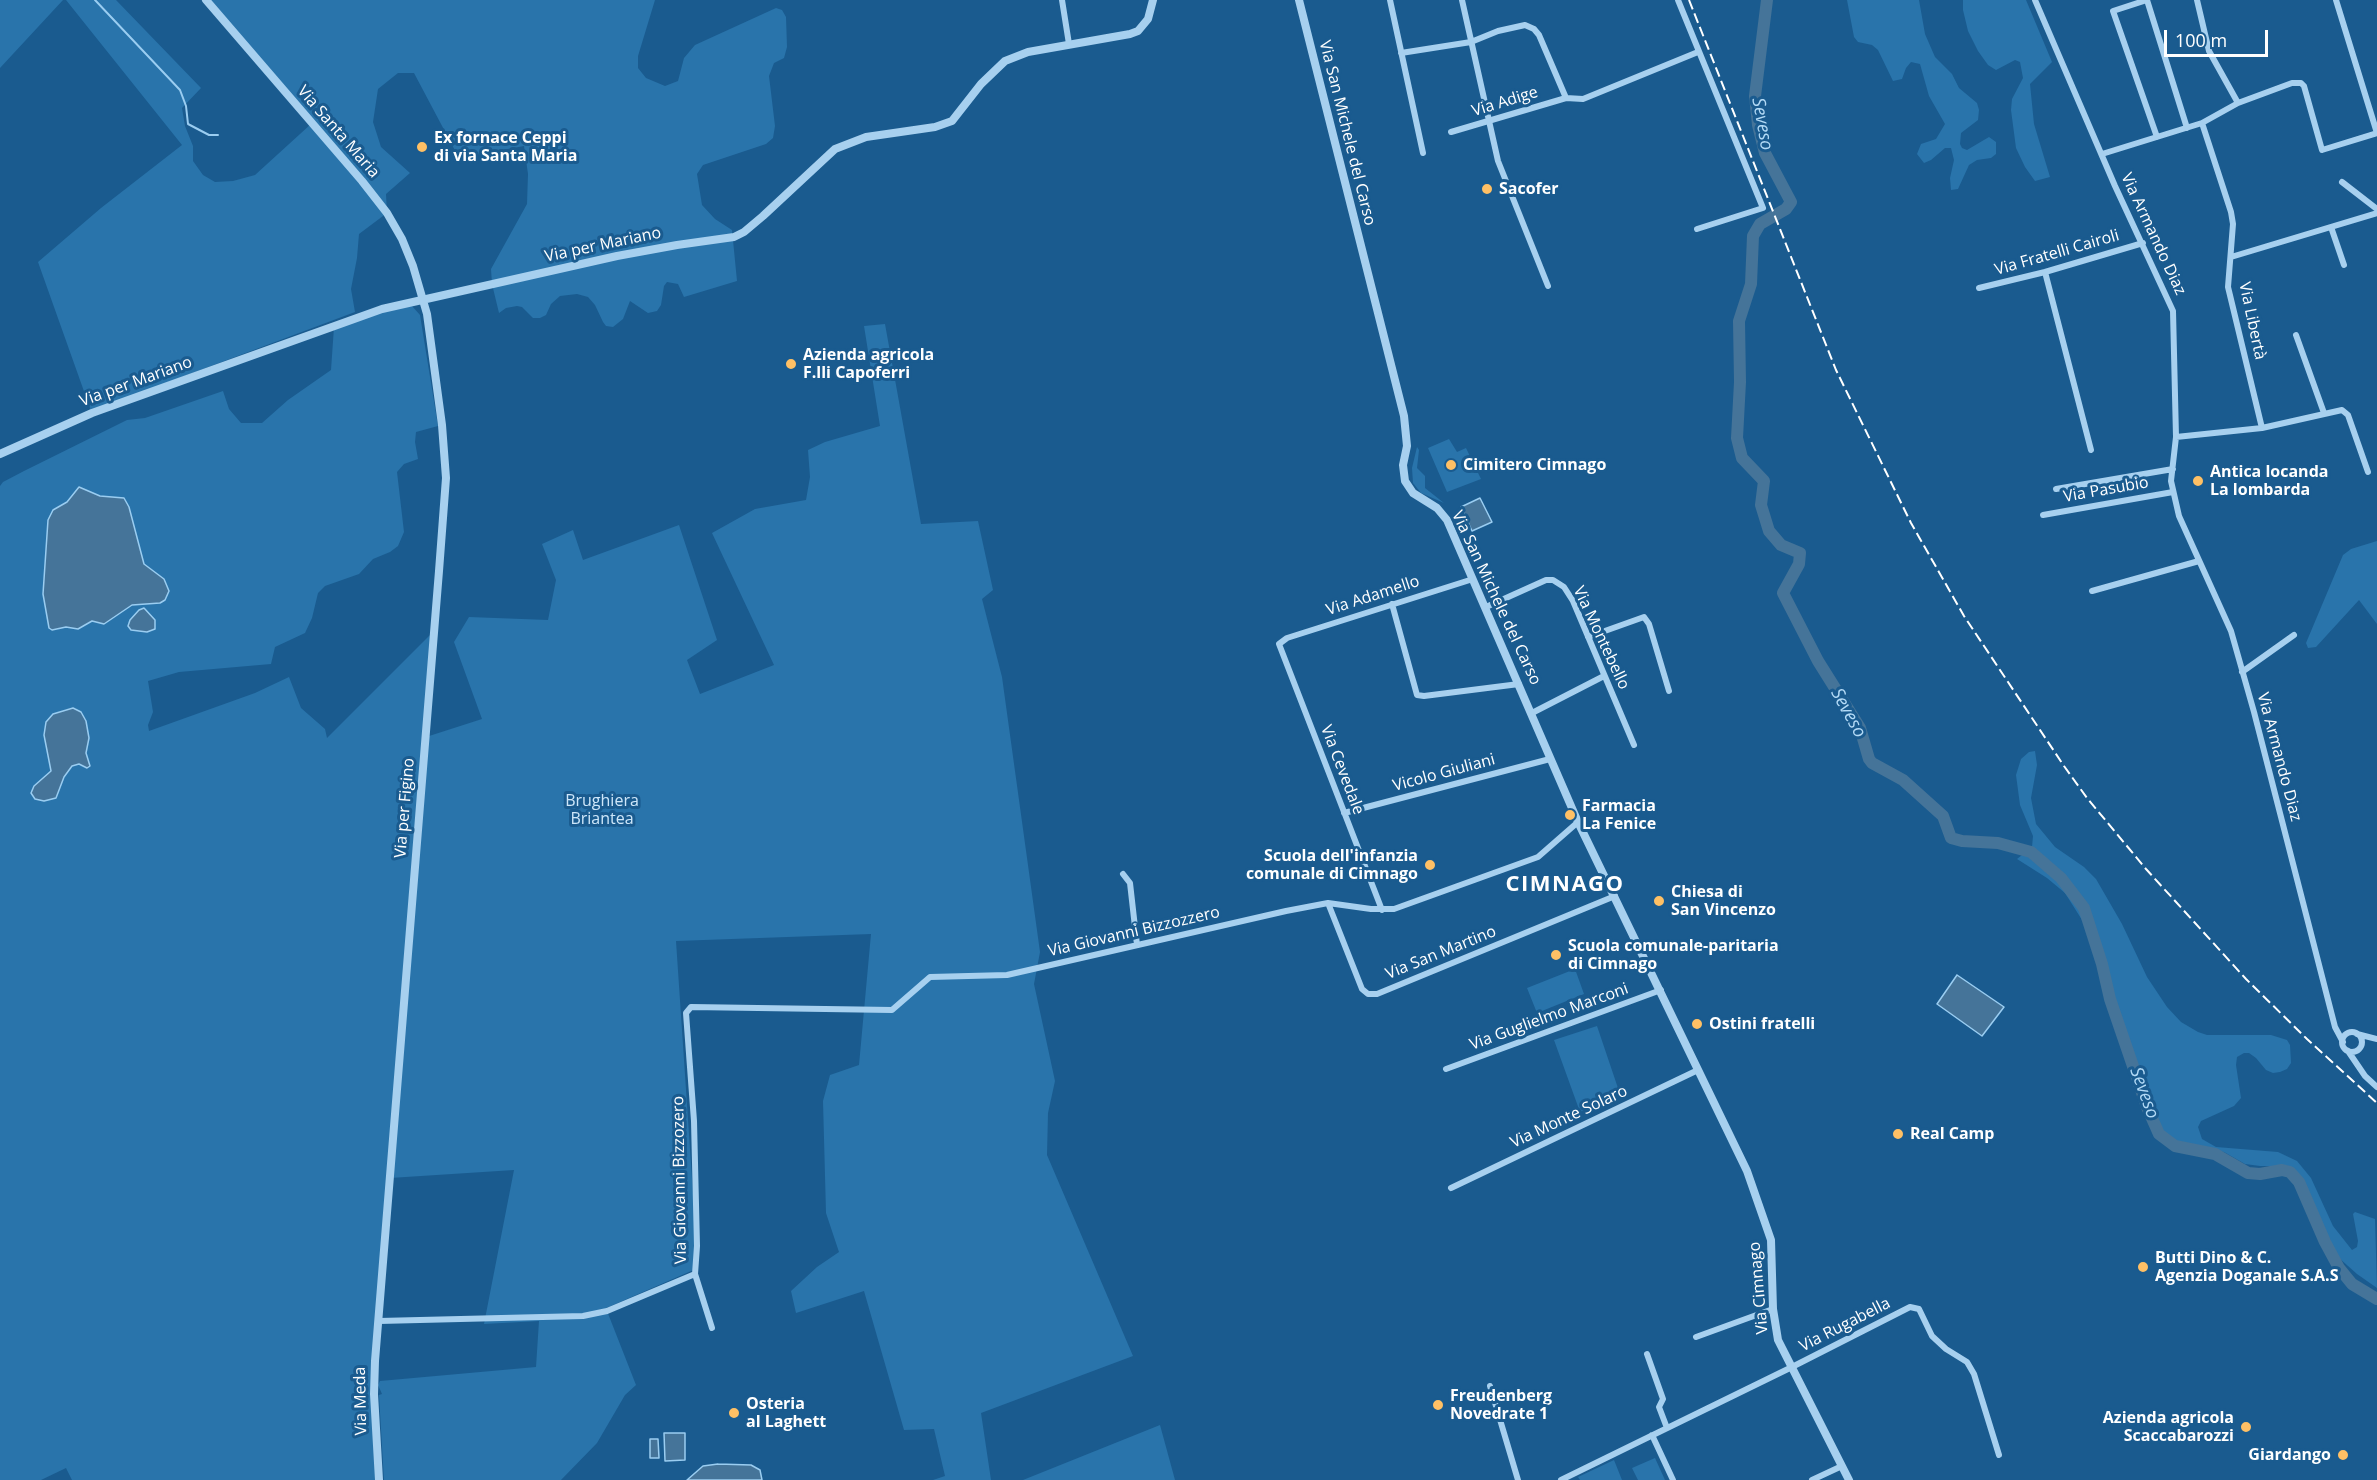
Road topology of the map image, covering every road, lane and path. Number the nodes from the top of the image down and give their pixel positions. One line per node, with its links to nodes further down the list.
1 (206, 0): 36 (street, Via Santa Maria)
2 (1062, 0): 13 (street)
3 (1154, 0): 13 (street, Via per Mariano)
4 (1299, 0): 49 (street, Via San Michele del Carso)
5 (1390, 0): 14 (street)
6 (1462, 0): 12 (street)
7 (1678, 0): 15 (street)
8 (2035, 0): 25 (street, Via Armando Diaz)
9 (2147, 0): 20 (street); 23 (street)
10 (2197, 0): 17 (street)
11 (2336, 0): 22 (street)
12 (1471, 42): 14 (street); 16 (street); 18 (street)
13 (1069, 44): 36 (street, Via per Mariano)
14 (1401, 52): 24 (street)
15 (1698, 52): 16 (street, Via Adige); 29 (street)
16 (1566, 98): 18 (street, Via Adige)
17 (2238, 103): 19 (street); 22 (street)
18 (1488, 122): 21 (street, Via Adige); 34 (street)
19 (2202, 123): 20 (street); 31 (street, Via Libertà)
20 (2187, 128): 23 (street)
21 (1451, 132)
22 (2377, 133)
23 (2157, 136): 25 (street)
24 (1423, 153)
25 (2102, 154): 30 (street, Via Armando Diaz)
26 (2342, 182): 27 (street)
27 (2377, 211): 28 (street)
28 (2331, 227): 31 (street); 32 (street)
29 (1697, 228)
30 (2143, 243): 33 (street, Via Fratelli Cairoli); 40 (street, Via Armando Diaz)
31 (2231, 257): 39 (street, Via Libertà)
32 (2344, 265)
33 (2045, 272): 35 (street, Via Fratelli Cairoli); 41 (street)
34 (1548, 286)
35 (1979, 288)
36 (423, 299): 42 (street, Via per Mariano); 86 (street, Via per Figino)
37 (2296, 335): 38 (street)
38 (2324, 413): 39 (street); 44 (street)
39 (2262, 428): 40 (street)
40 (2176, 437): 43 (street, Via Armando Diaz)
41 (2091, 450)
42 (0, 454)
43 (2173, 469): 45 (street); 46 (street, Via Armando Diaz)
44 (2368, 472)
45 (2056, 489)
46 (2174, 492): 47 (street, Via Pasubio); 48 (street, Via Armando Diaz)
47 (2043, 515)
48 (2199, 561): 50 (street); 56 (street, Via Armando Diaz)
49 (1473, 579): 51 (street, Via Adamello); 52 (street, Via San Michele del Carso)
50 (2092, 591)
51 (1392, 604): 55 (street, Via Adamello); 58 (street)
52 (1486, 607): 54 (street, Via Montebello); 58 (street, Via San Michele del Carso)
53 (2294, 635): 56 (street)
54 (1588, 637): 57 (street, Via Montebello); 59 (street)
55 (1282, 640): 63 (street, Via Cevedale)
56 (2242, 672): 72 (street, Via Armando Diaz)
57 (1604, 676): 60 (street); 61 (street, Via Montebello)
58 (1519, 684): 60 (street, Via San Michele del Carso)
59 (1670, 691)
60 (1532, 712): 62 (street, Via San Michele del Carso)
61 (1634, 745)
62 (1550, 759): 63 (street, Vicolo Giuliani); 64 (street, Via San Michele del Carso)
63 (1344, 813): 68 (street, Via Cevedale)
64 (1578, 822): 66 (street, Via San Michele del Carso); 68 (street, Via Giovanni Bizzozzero)
65 (1123, 874): 69 (street)
66 (1615, 896): 67 (street, Via San Martino); 70 (street, Via San Michele del Carso)
67 (1329, 903): 68 (street, Via Giovanni Bizzozzero); 69 (street, Via Giovanni Bizzozzero)
68 (1382, 910)
69 (1137, 945): 71 (street, Via Giovanni Bizzozzero)
70 (1661, 990): 79 (street, Via Guglielmo Marconi); 80 (street, Via San Michele del Carso)
71 (686, 1013): 84 (street, Via Giovanni Bizzozero)
72 (2335, 1027): 73 (street); 75 (street, Via Armando Diaz)
73 (2353, 1033): 74 (street); 75 (street); 76 (street)
74 (2377, 1039): 76 (street)
75 (2343, 1042): 77 (street)
76 (2360, 1046): 77 (street); 78 (street)
77 (2347, 1050): 78 (street)
78 (2360, 1066): 81 (street)
79 (1446, 1069)
80 (1698, 1070): 82 (street, Via San Michele del Carso); 83 (street, Via Monte Solaro)
81 (2377, 1087)
82 (1739, 1155): 85 (street, Via Cimnago)
83 (1451, 1188)
84 (695, 1274): 86 (street, Via Giovanni Bizzozero); 87 (street)
85 (1773, 1309): 88 (street); 90 (street, Via Cimnago)
86 (379, 1321): 96 (street, Via Meda)
87 (712, 1328)
88 (1696, 1337)
89 (1647, 1354): 92 (street)
90 (1791, 1368): 92 (street, Via Rugabella); 94 (street, Via Rugabella); 95 (street, Via Cimnago)
91 (1490, 1386): 97 (street)
92 (1667, 1428): 93 (street, Via Rugabella)
93 (1652, 1435): 98 (street, Via Rugabella); 99 (street)
94 (1999, 1455)
95 (1842, 1466): 100 (street); 101 (street, Via Cimnago)
96 (379, 1480)
97 (1518, 1480)
98 (1560, 1480)
99 (1672, 1480)
100 (1812, 1480)
101 (1849, 1480)

